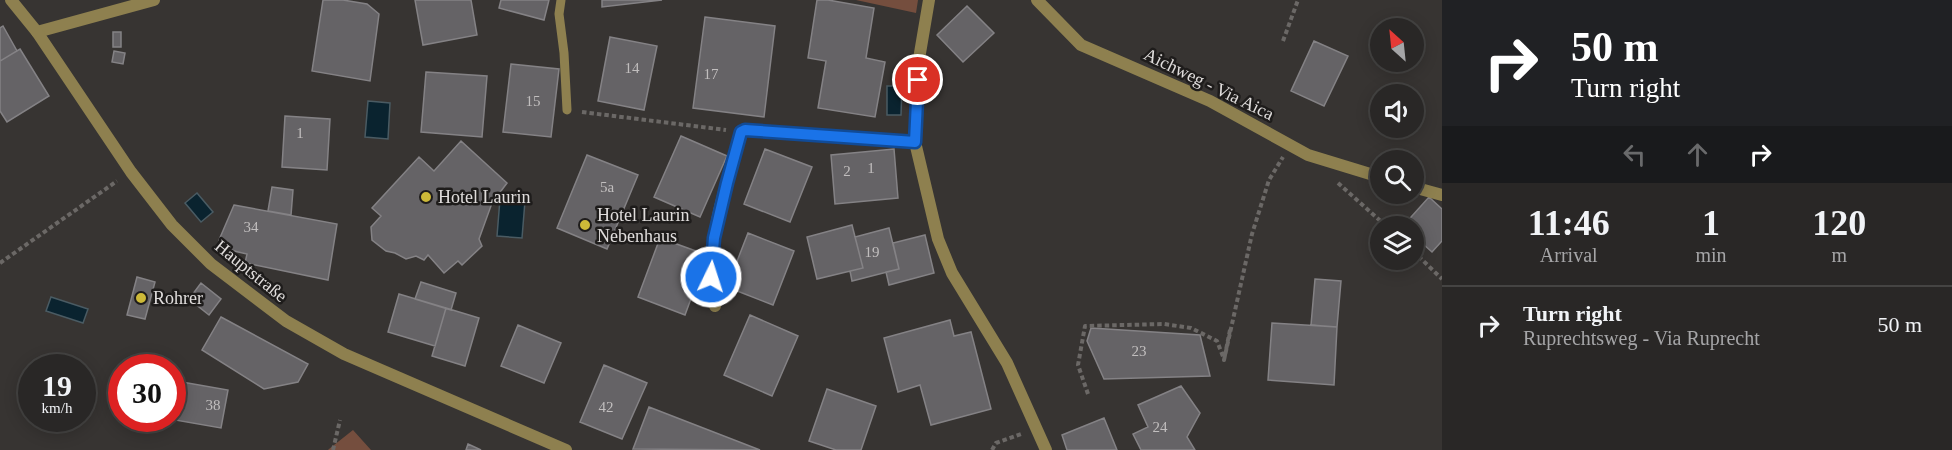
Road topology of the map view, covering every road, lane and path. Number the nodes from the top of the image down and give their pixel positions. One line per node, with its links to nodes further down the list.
1 (12, 0): 7 (street, Hauptstraße)
2 (154, 0): 7 (street)
3 (561, 0): 9 (lane)
4 (929, 0): 11 (street)
5 (1038, 0): 12 (street, Aichweg - Via Aica)
6 (1298, 0): 8 (path)
7 (37, 32): 13 (street, Hauptstraße)
8 (1283, 41)
9 (567, 111): 10 (path)
10 (741, 132): 11 (street); 22 (street)
11 (915, 142): 27 (street)
12 (1290, 144): 14 (street, Aichweg - Via Aica); 24 (path)
13 (130, 172): 20 (path); 29 (street, Hauptstraße)
14 (1370, 174)
15 (1337, 182): 18 (path)
16 (1424, 190): 17 (street)
17 (1442, 195)
18 (1375, 216)
19 (1424, 262): 21 (path)
20 (0, 263)
21 (1442, 279)
22 (715, 306)
23 (1230, 330): 24 (path)
24 (1224, 360): 25 (path)
25 (1088, 394)
26 (340, 420): 28 (path)
27 (1036, 429): 30 (path); 31 (street)
28 (333, 450)
29 (566, 450)
30 (992, 450)
31 (1046, 450)

